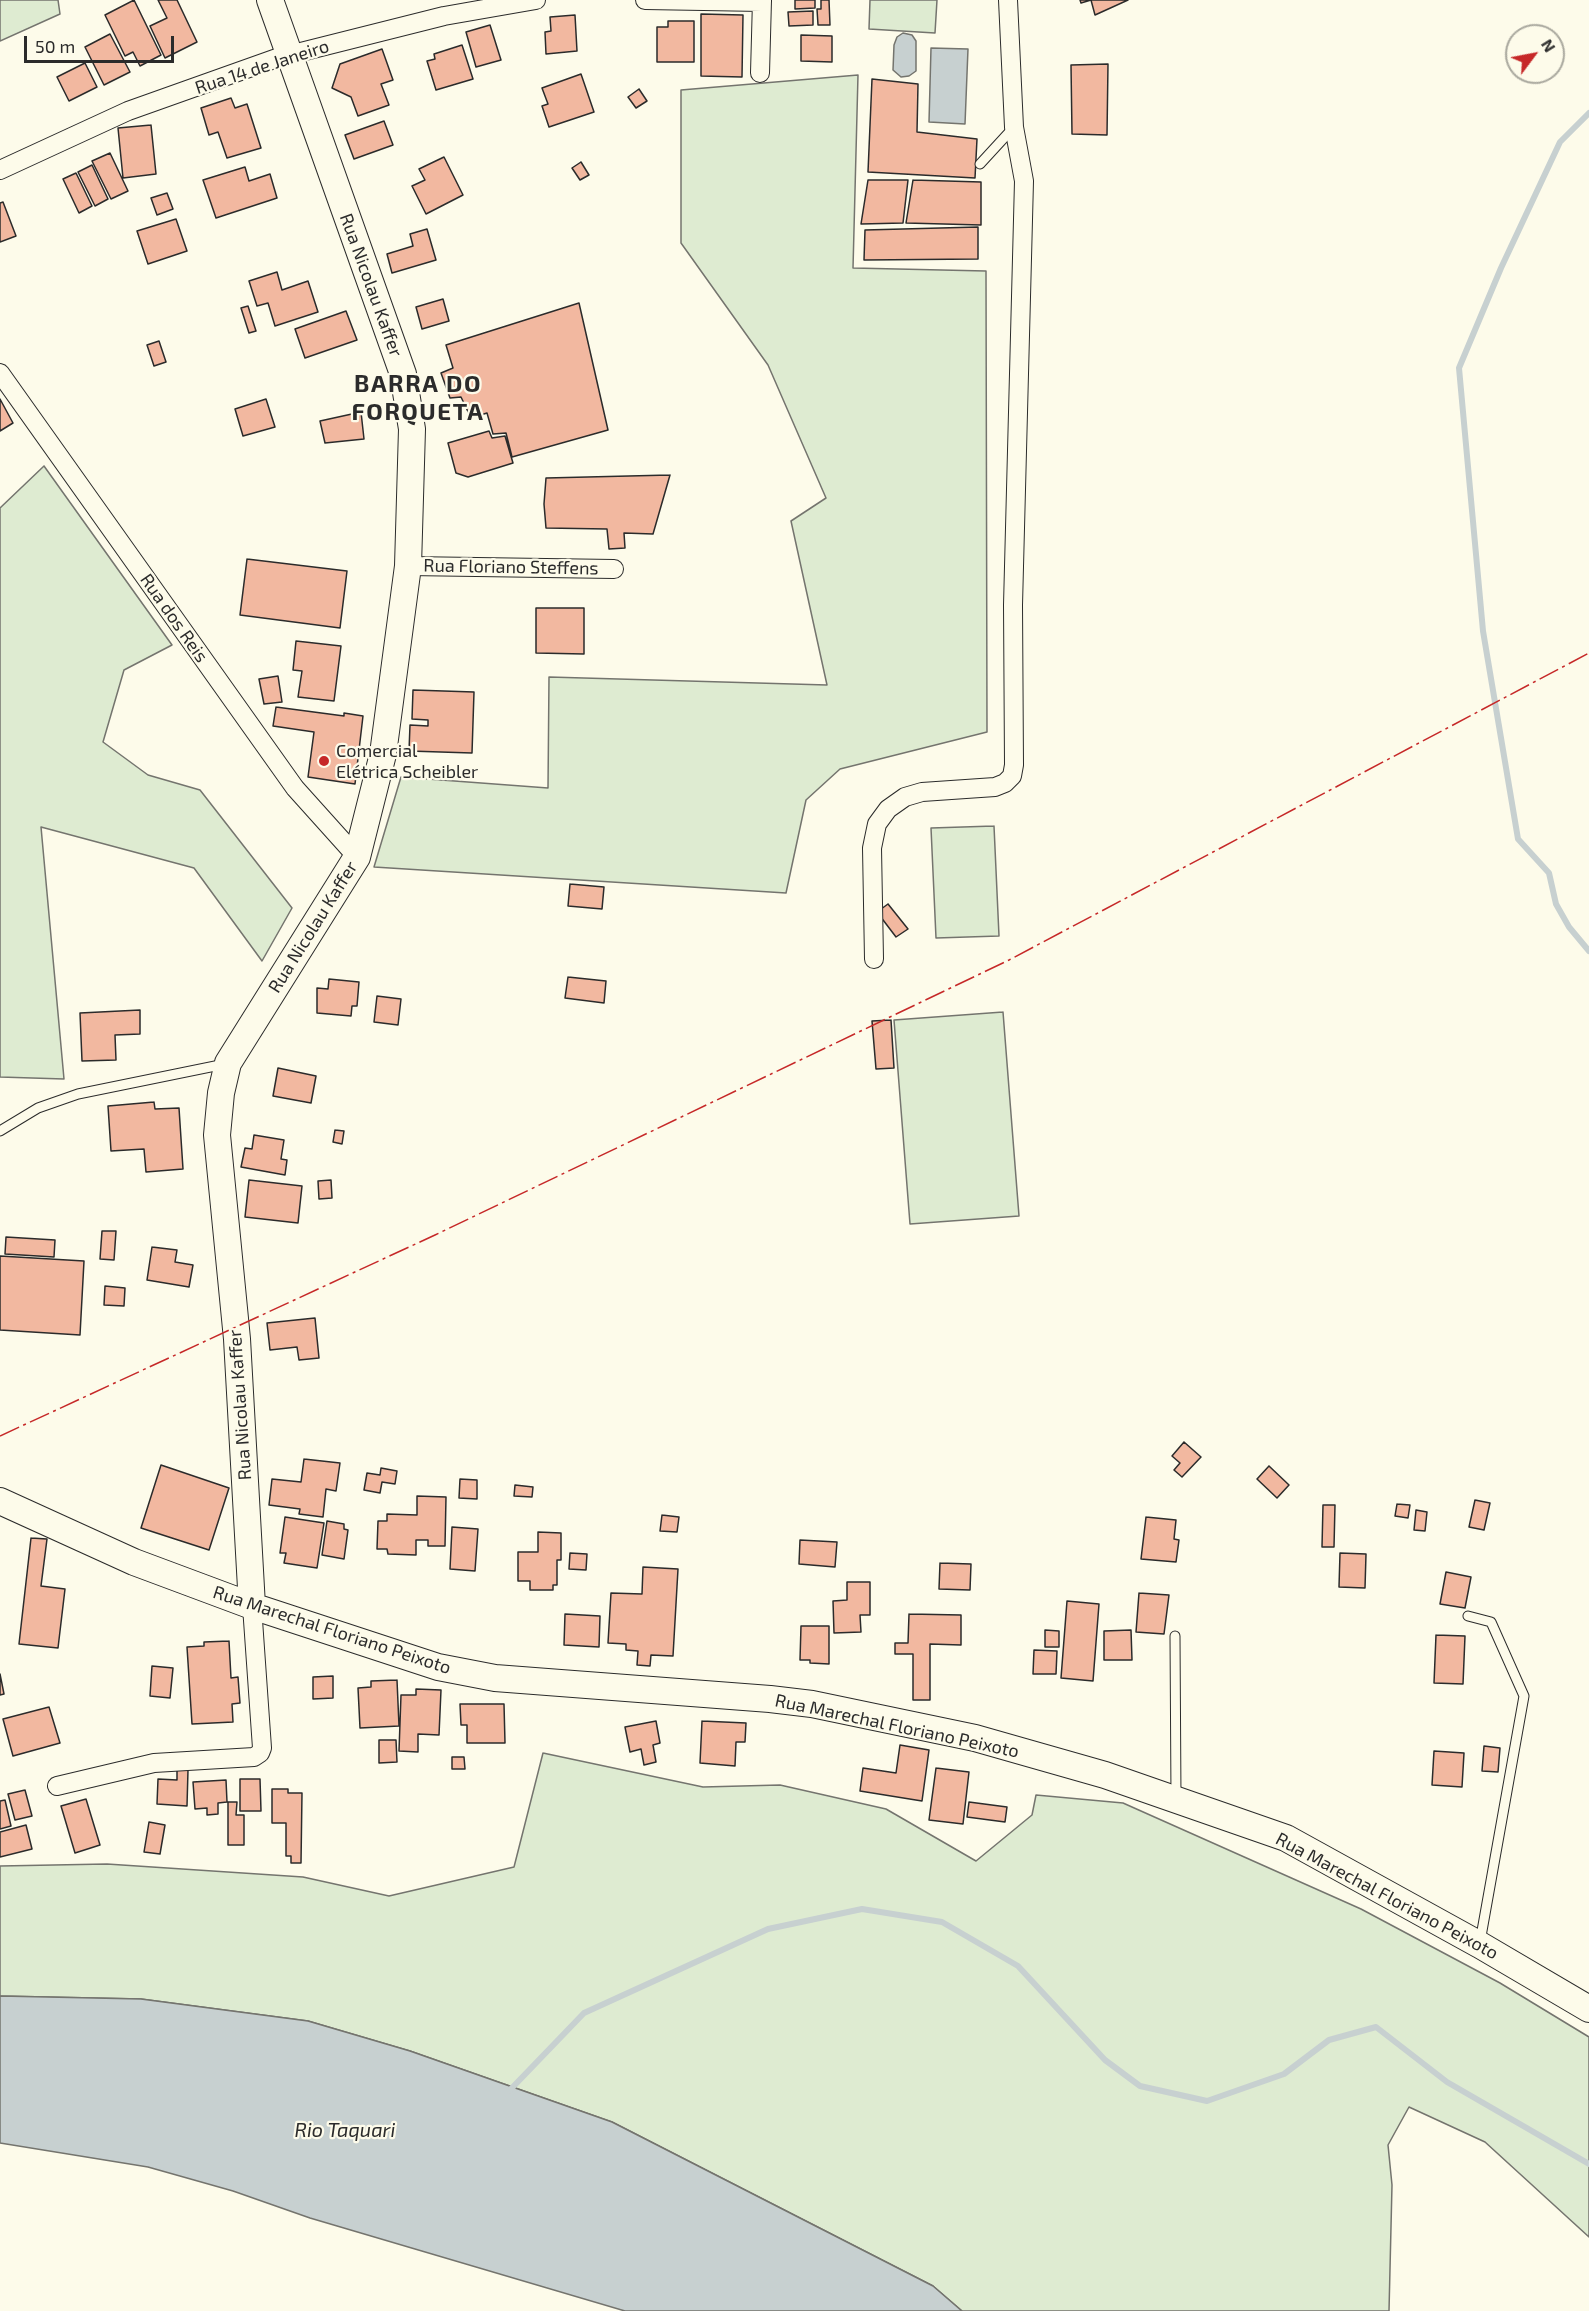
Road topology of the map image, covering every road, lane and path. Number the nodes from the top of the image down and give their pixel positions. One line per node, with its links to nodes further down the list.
1 (270, 0): 6 (main road, Rua Nicolau Kaffer)
2 (536, 0): 6 (street, Rua 14 de Janeiro)
3 (645, 0): 5 (street)
4 (1008, 0): 8 (street)
5 (762, 1): 7 (street)
6 (288, 55): 10 (street, Rua 14 de Janeiro); 12 (main road, Rua Nicolau Kaffer)
7 (760, 74)
8 (1014, 127): 9 (lane); 15 (street)
9 (980, 164)
10 (0, 170)
11 (0, 373): 14 (street, Rua dos Reis)
12 (408, 566): 13 (street, Rua Floriano Steffens); 14 (main road, Rua Nicolau Kaffer)
13 (614, 569)
14 (357, 857): 16 (main road, Rua Nicolau Kaffer)
15 (874, 959)
16 (228, 1063): 17 (lane); 19 (main road, Rua Nicolau Kaffer)
17 (0, 1131)
18 (0, 1501): 19 (main road, Rua Marechal Floriano Peixoto)
19 (252, 1606): 22 (street, Rua Nicolau Kaffer); 23 (main road, Rua Marechal Floriano Peixoto)
20 (1468, 1616): 24 (lane)
21 (1175, 1636): 23 (lane)
22 (57, 1786)
23 (1176, 1798): 24 (main road, Rua Marechal Floriano Peixoto)
24 (1480, 1945): 25 (main road, Rua Marechal Floriano Peixoto)
25 (1589, 2009)

